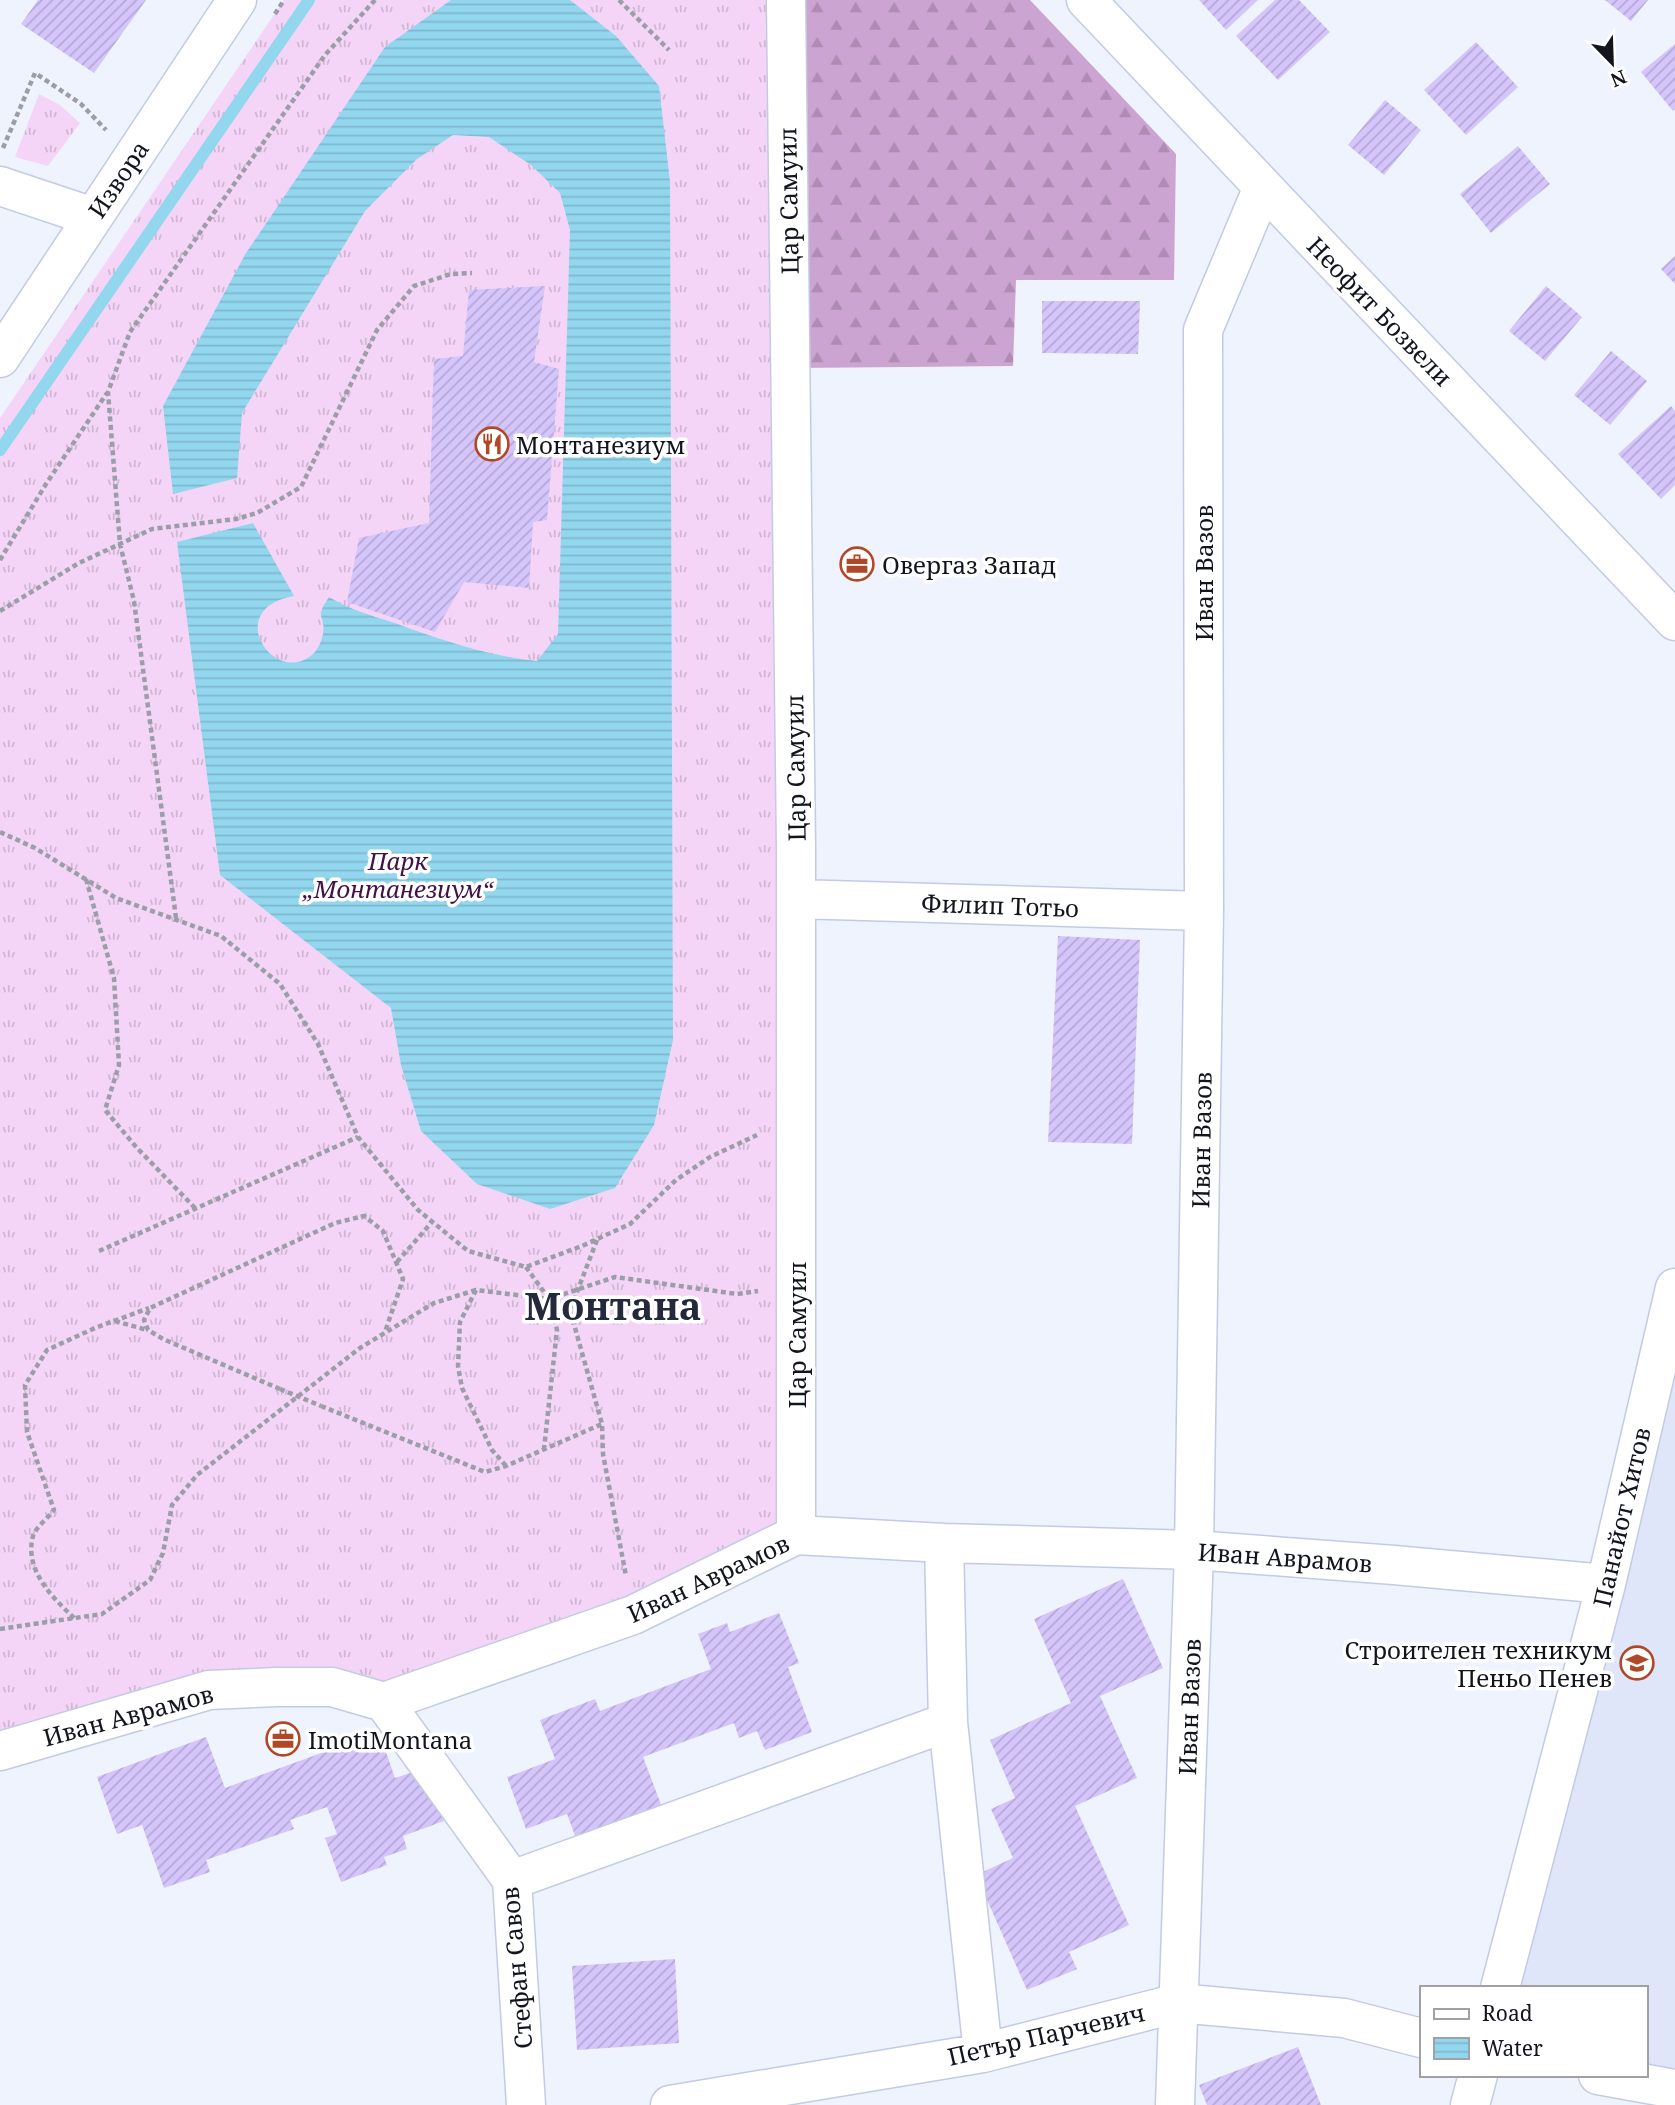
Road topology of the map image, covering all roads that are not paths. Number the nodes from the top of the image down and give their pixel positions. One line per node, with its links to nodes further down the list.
1 (237, 0): 6 (street, Извора)
2 (786, 0): 9 (street, Цар Самуил)
3 (1086, 0): 5 (street, Неофит Бозвели)
4 (0, 186): 6 (street)
5 (1263, 187): 8 (street, Неофит Бозвели); 10 (street, Иван Вазов)
6 (93, 217): 7 (street, Извора)
7 (0, 358)
8 (1675, 621)
9 (796, 899): 10 (street, Филип Тотьо); 12 (street, Цар Самуил)
10 (1205, 911): 14 (street, Иван Вазов)
11 (1675, 1288): 15 (street, Панайот Хитов)
12 (796, 1535): 13 (street, Иван Аврамов); 16 (street, Иван Аврамов)
13 (944, 1543): 14 (street, Иван Аврамов); 17 (street)
14 (1194, 1550): 15 (street, Иван Аврамов); 21 (street, Иван Вазов)
15 (1606, 1584): 20 (street, Панайот Хитов)
16 (384, 1702): 18 (street, Иван Аврамов); 19 (street, Стефан Савов)
17 (948, 1721): 19 (street); 23 (street)
18 (0, 1751)
19 (512, 1880): 27 (street, Стефан Савов)
20 (1501, 1986)
21 (1178, 2003): 22 (street, Петър Парчевич); 23 (street, Петър Парчевич); 29 (street, Иван Вазов)
22 (1420, 2038)
23 (983, 2053): 28 (street, Петър Парчевич)
24 (1477, 2077): 30 (street)
25 (1609, 2077): 26 (street)
26 (1675, 2089)
27 (526, 2105)
28 (670, 2105)
29 (1175, 2105)
30 (1470, 2105)

